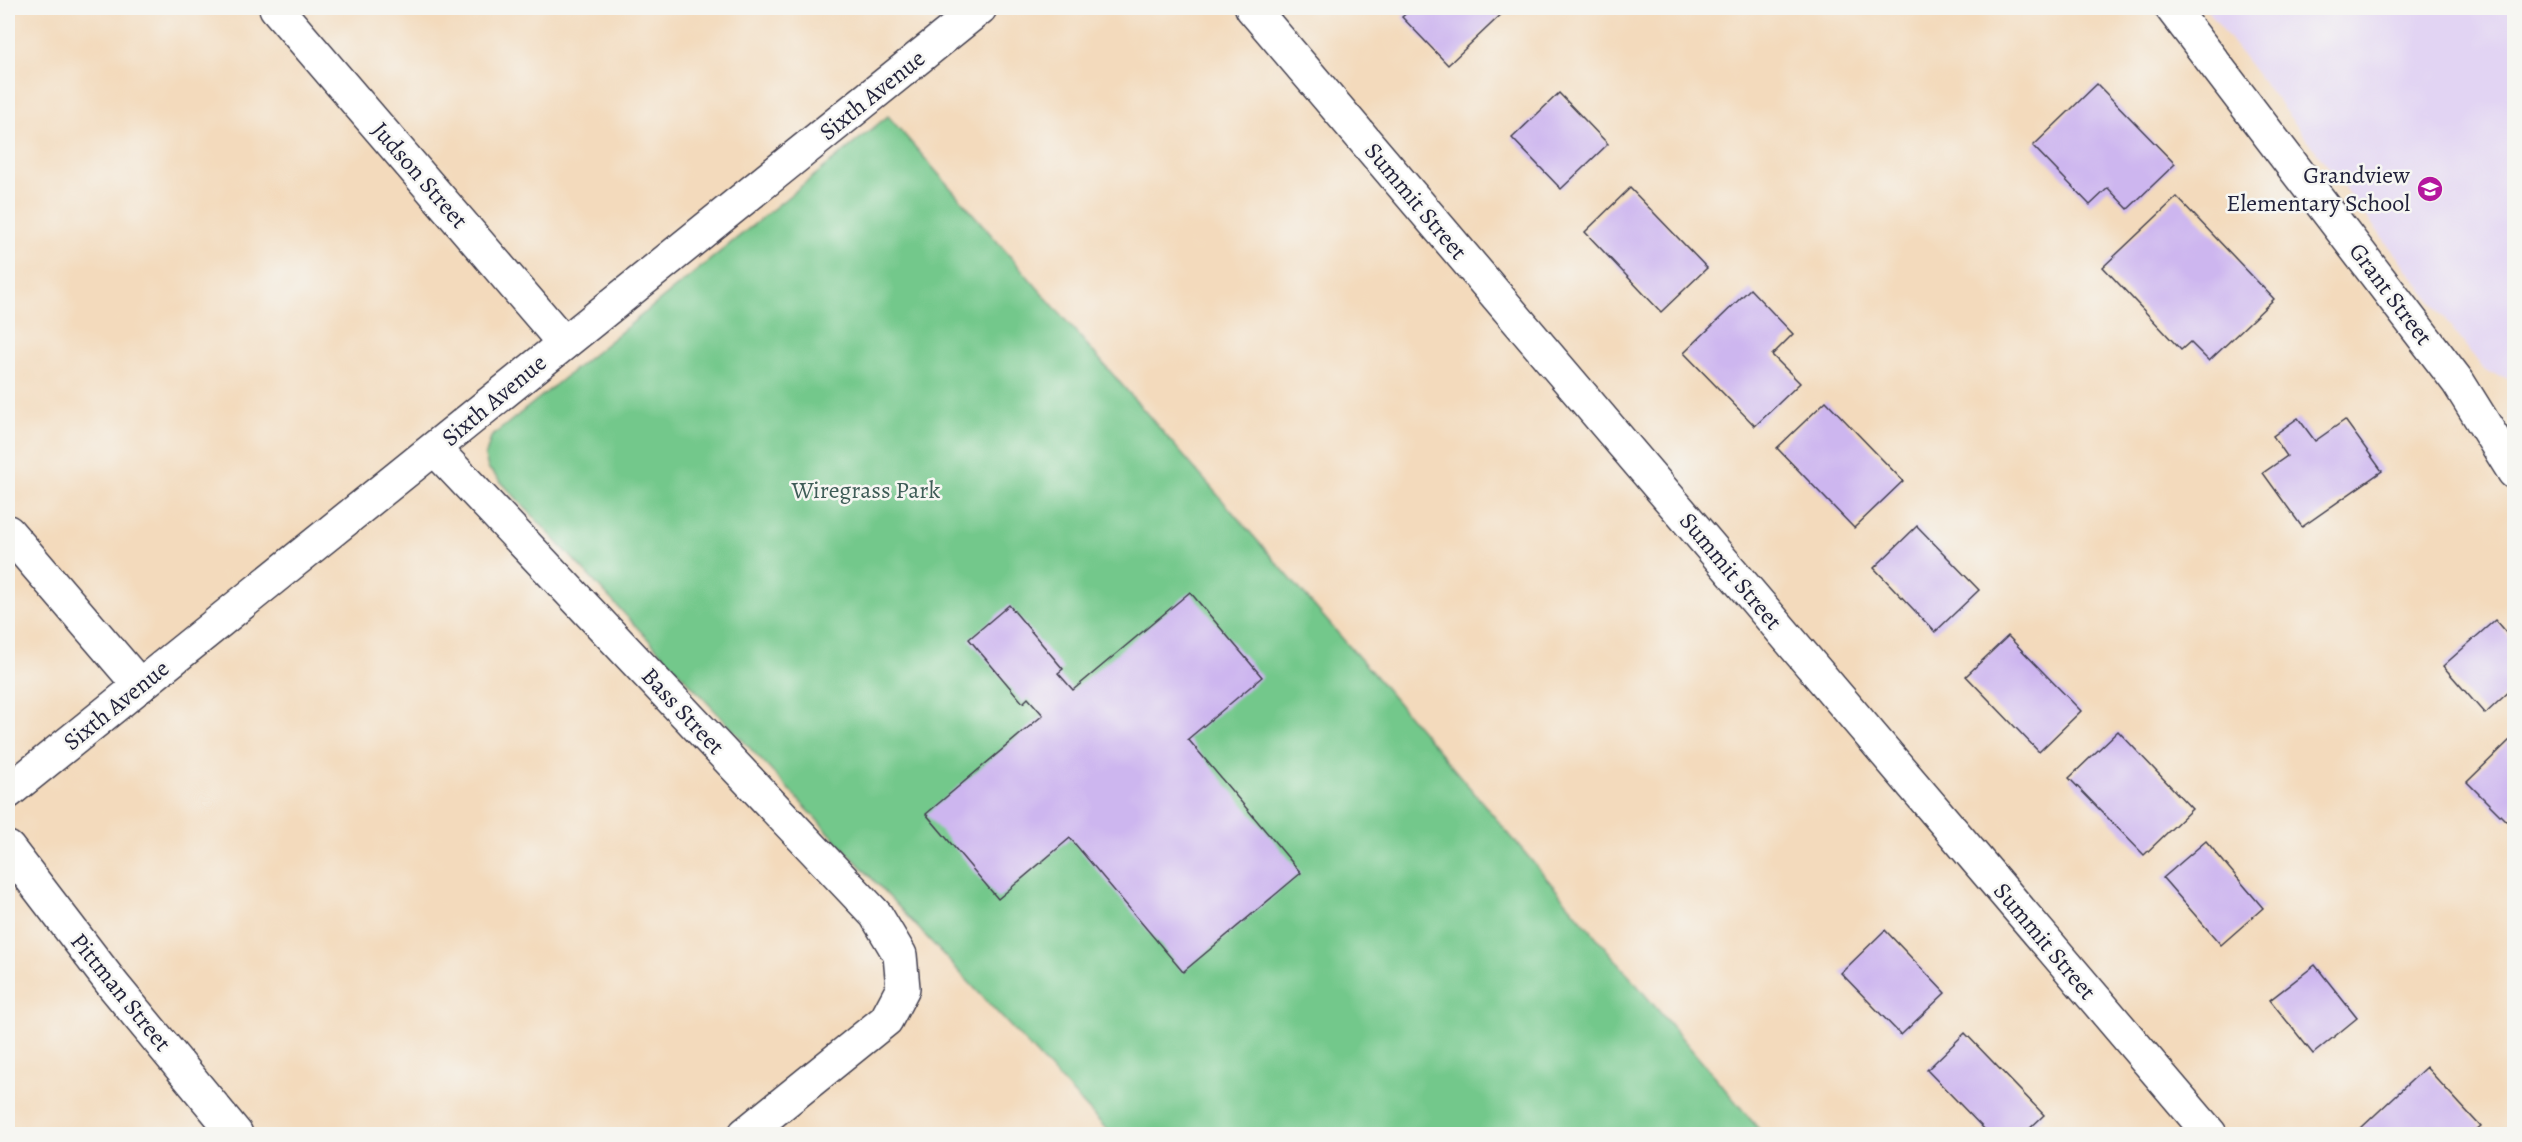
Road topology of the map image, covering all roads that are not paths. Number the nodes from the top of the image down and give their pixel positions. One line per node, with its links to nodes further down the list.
1 (276, 8): 5 (street, Judson Street)
2 (980, 8): 5 (street, Sixth Avenue)
3 (1252, 8): 15 (street, Summit Street)
4 (2172, 8): 6 (street, Grant Street)
5 (564, 343): 7 (street, Sixth Avenue)
6 (2505, 432): 8 (street, Grant Street)
7 (435, 449): 10 (street, Sixth Avenue); 14 (street, Bass Street)
8 (2514, 472)
9 (8, 532): 10 (street)
10 (140, 686): 11 (street, Sixth Avenue)
11 (8, 792)
12 (8, 848): 13 (street, Pittman Street)
13 (236, 1134)
14 (745, 1134)
15 (2210, 1134)

